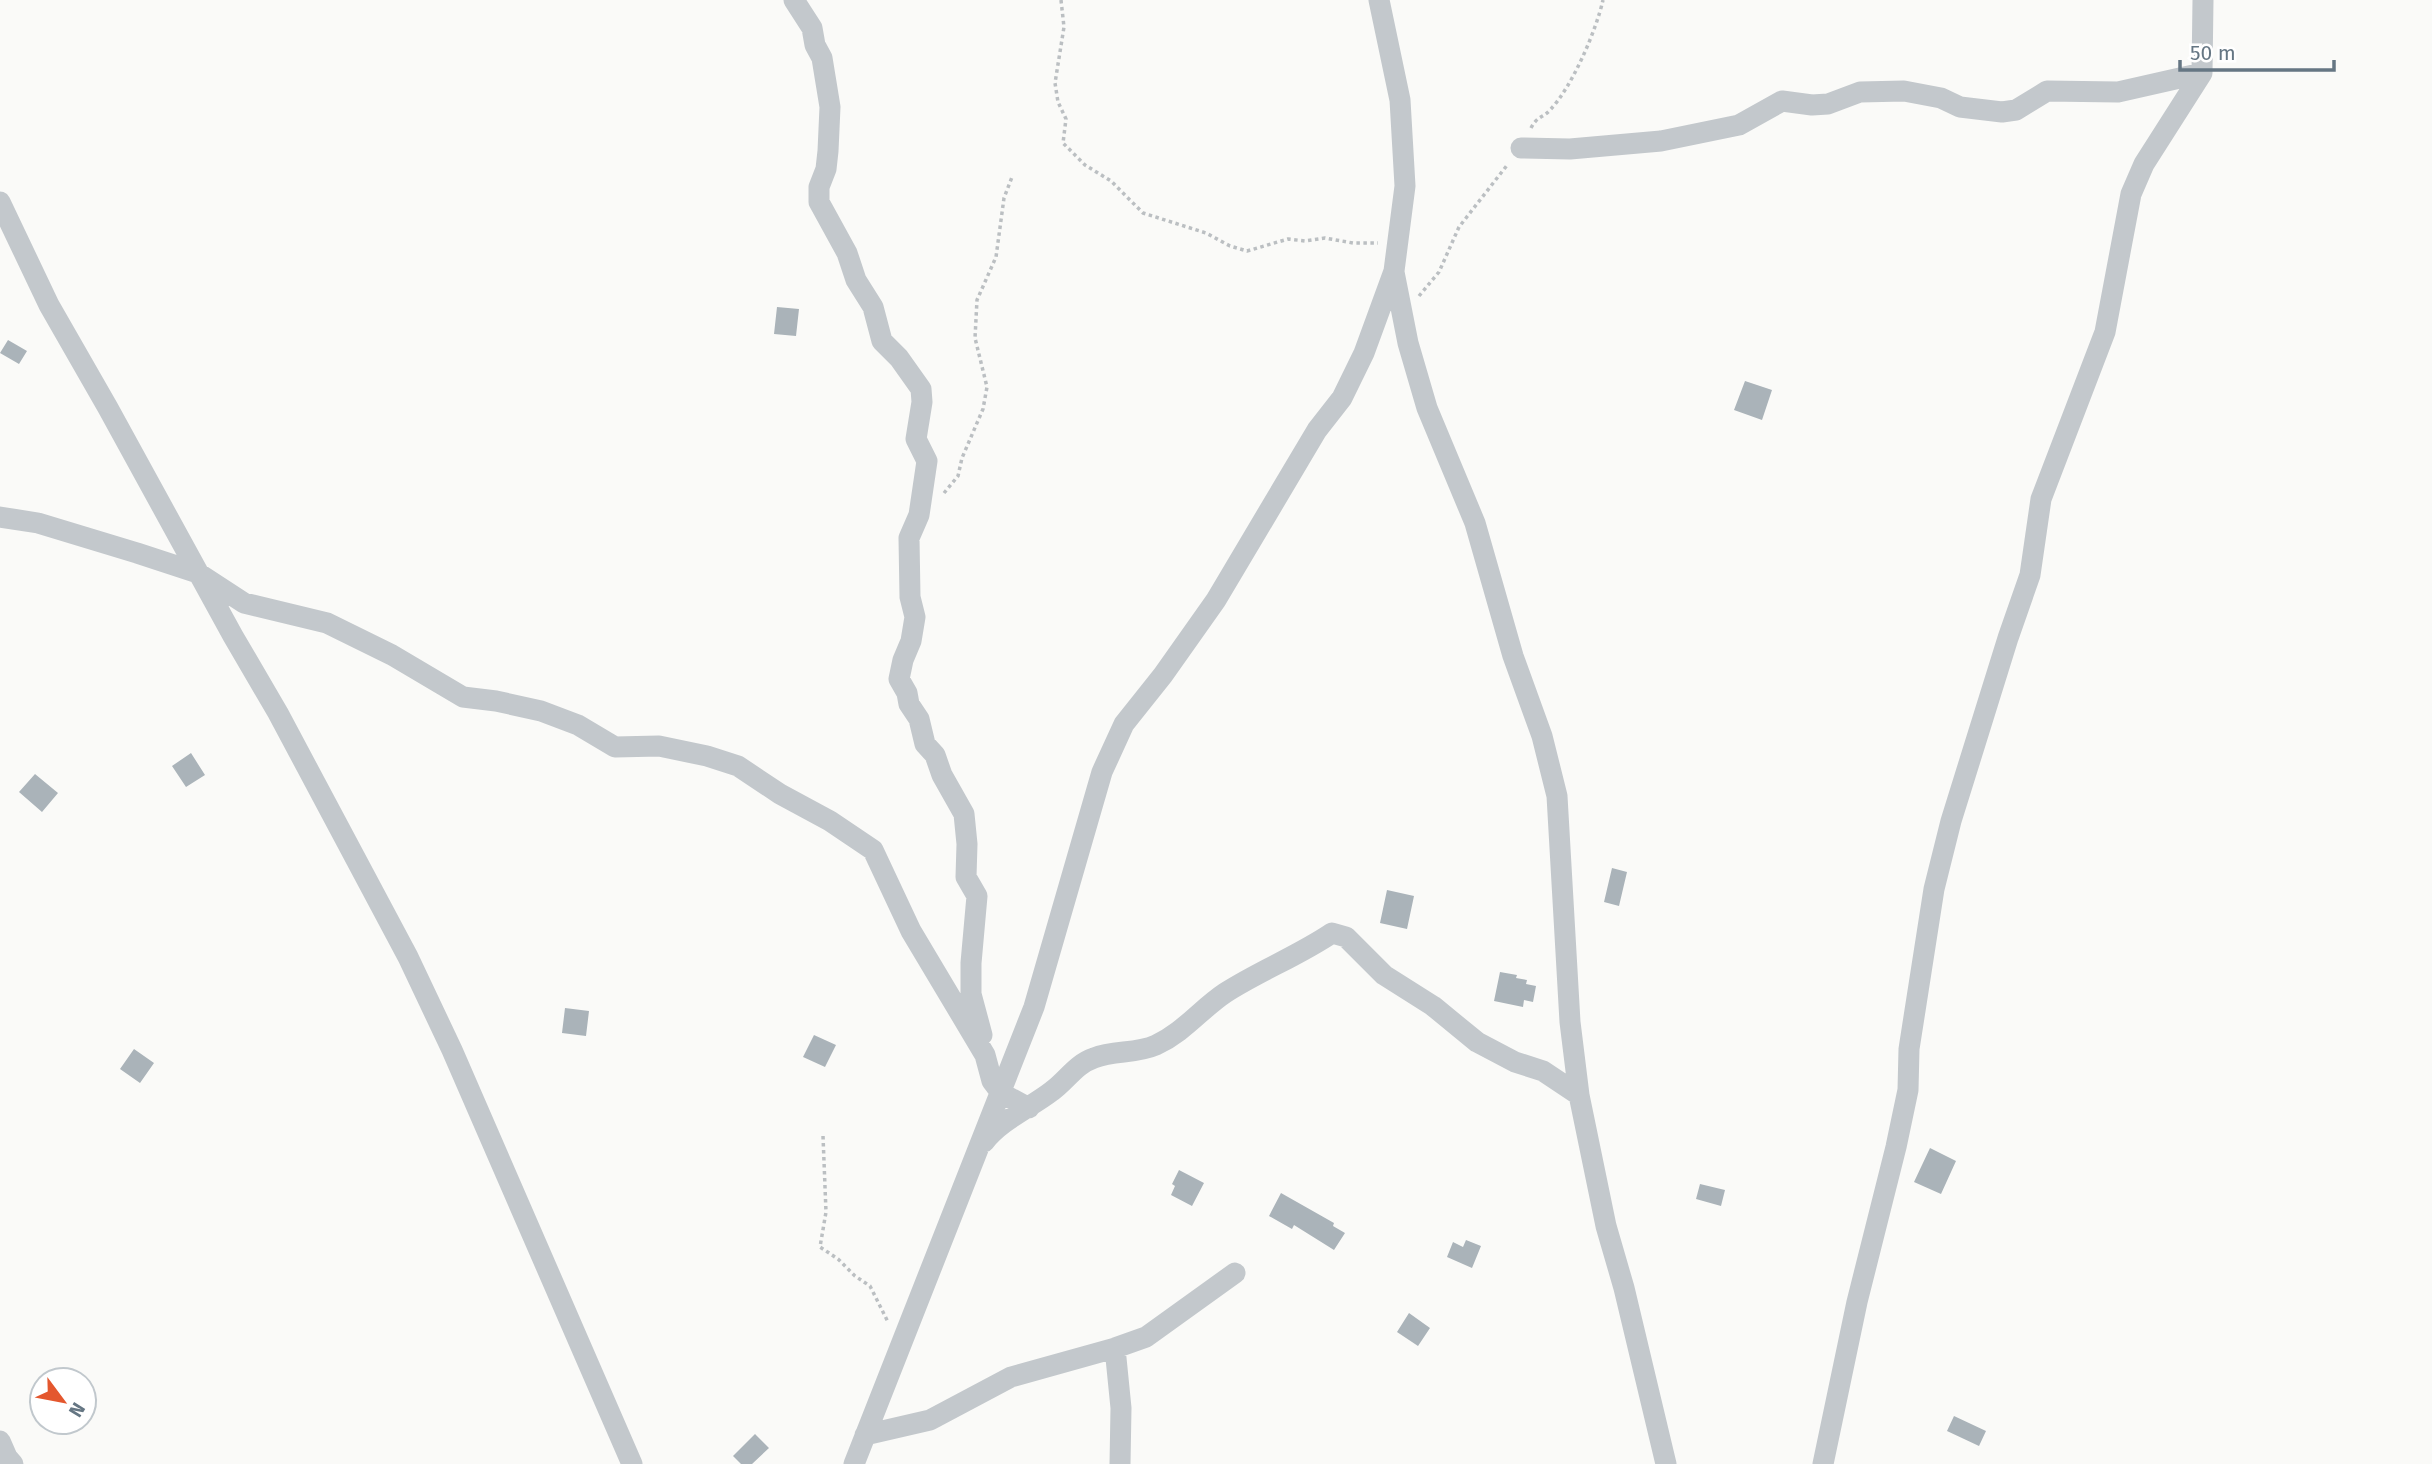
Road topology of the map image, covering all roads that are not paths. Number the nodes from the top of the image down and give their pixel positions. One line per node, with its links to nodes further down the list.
1 (794, 0): 10 (street)
2 (1379, 0): 7 (street)
3 (2203, 0): 4 (street)
4 (2202, 73): 5 (street); 24 (street)
5 (1521, 148)
6 (0, 202): 9 (street)
7 (1394, 271): 11 (street); 12 (street)
8 (0, 517): 9 (street)
9 (198, 573): 10 (street); 20 (street)
10 (985, 1055): 11 (street)
11 (1001, 1093): 13 (street); 14 (street)
12 (1579, 1095): 13 (street); 23 (street)
13 (1029, 1108): 14 (street)
14 (980, 1146): 17 (street)
15 (1235, 1273): 16 (street)
16 (1115, 1348): 17 (street); 22 (street)
17 (865, 1435): 21 (street)
18 (0, 1441): 19 (street)
19 (13, 1464)
20 (632, 1464)
21 (854, 1464)
22 (1120, 1464)
23 (1666, 1464)
24 (1823, 1464)

